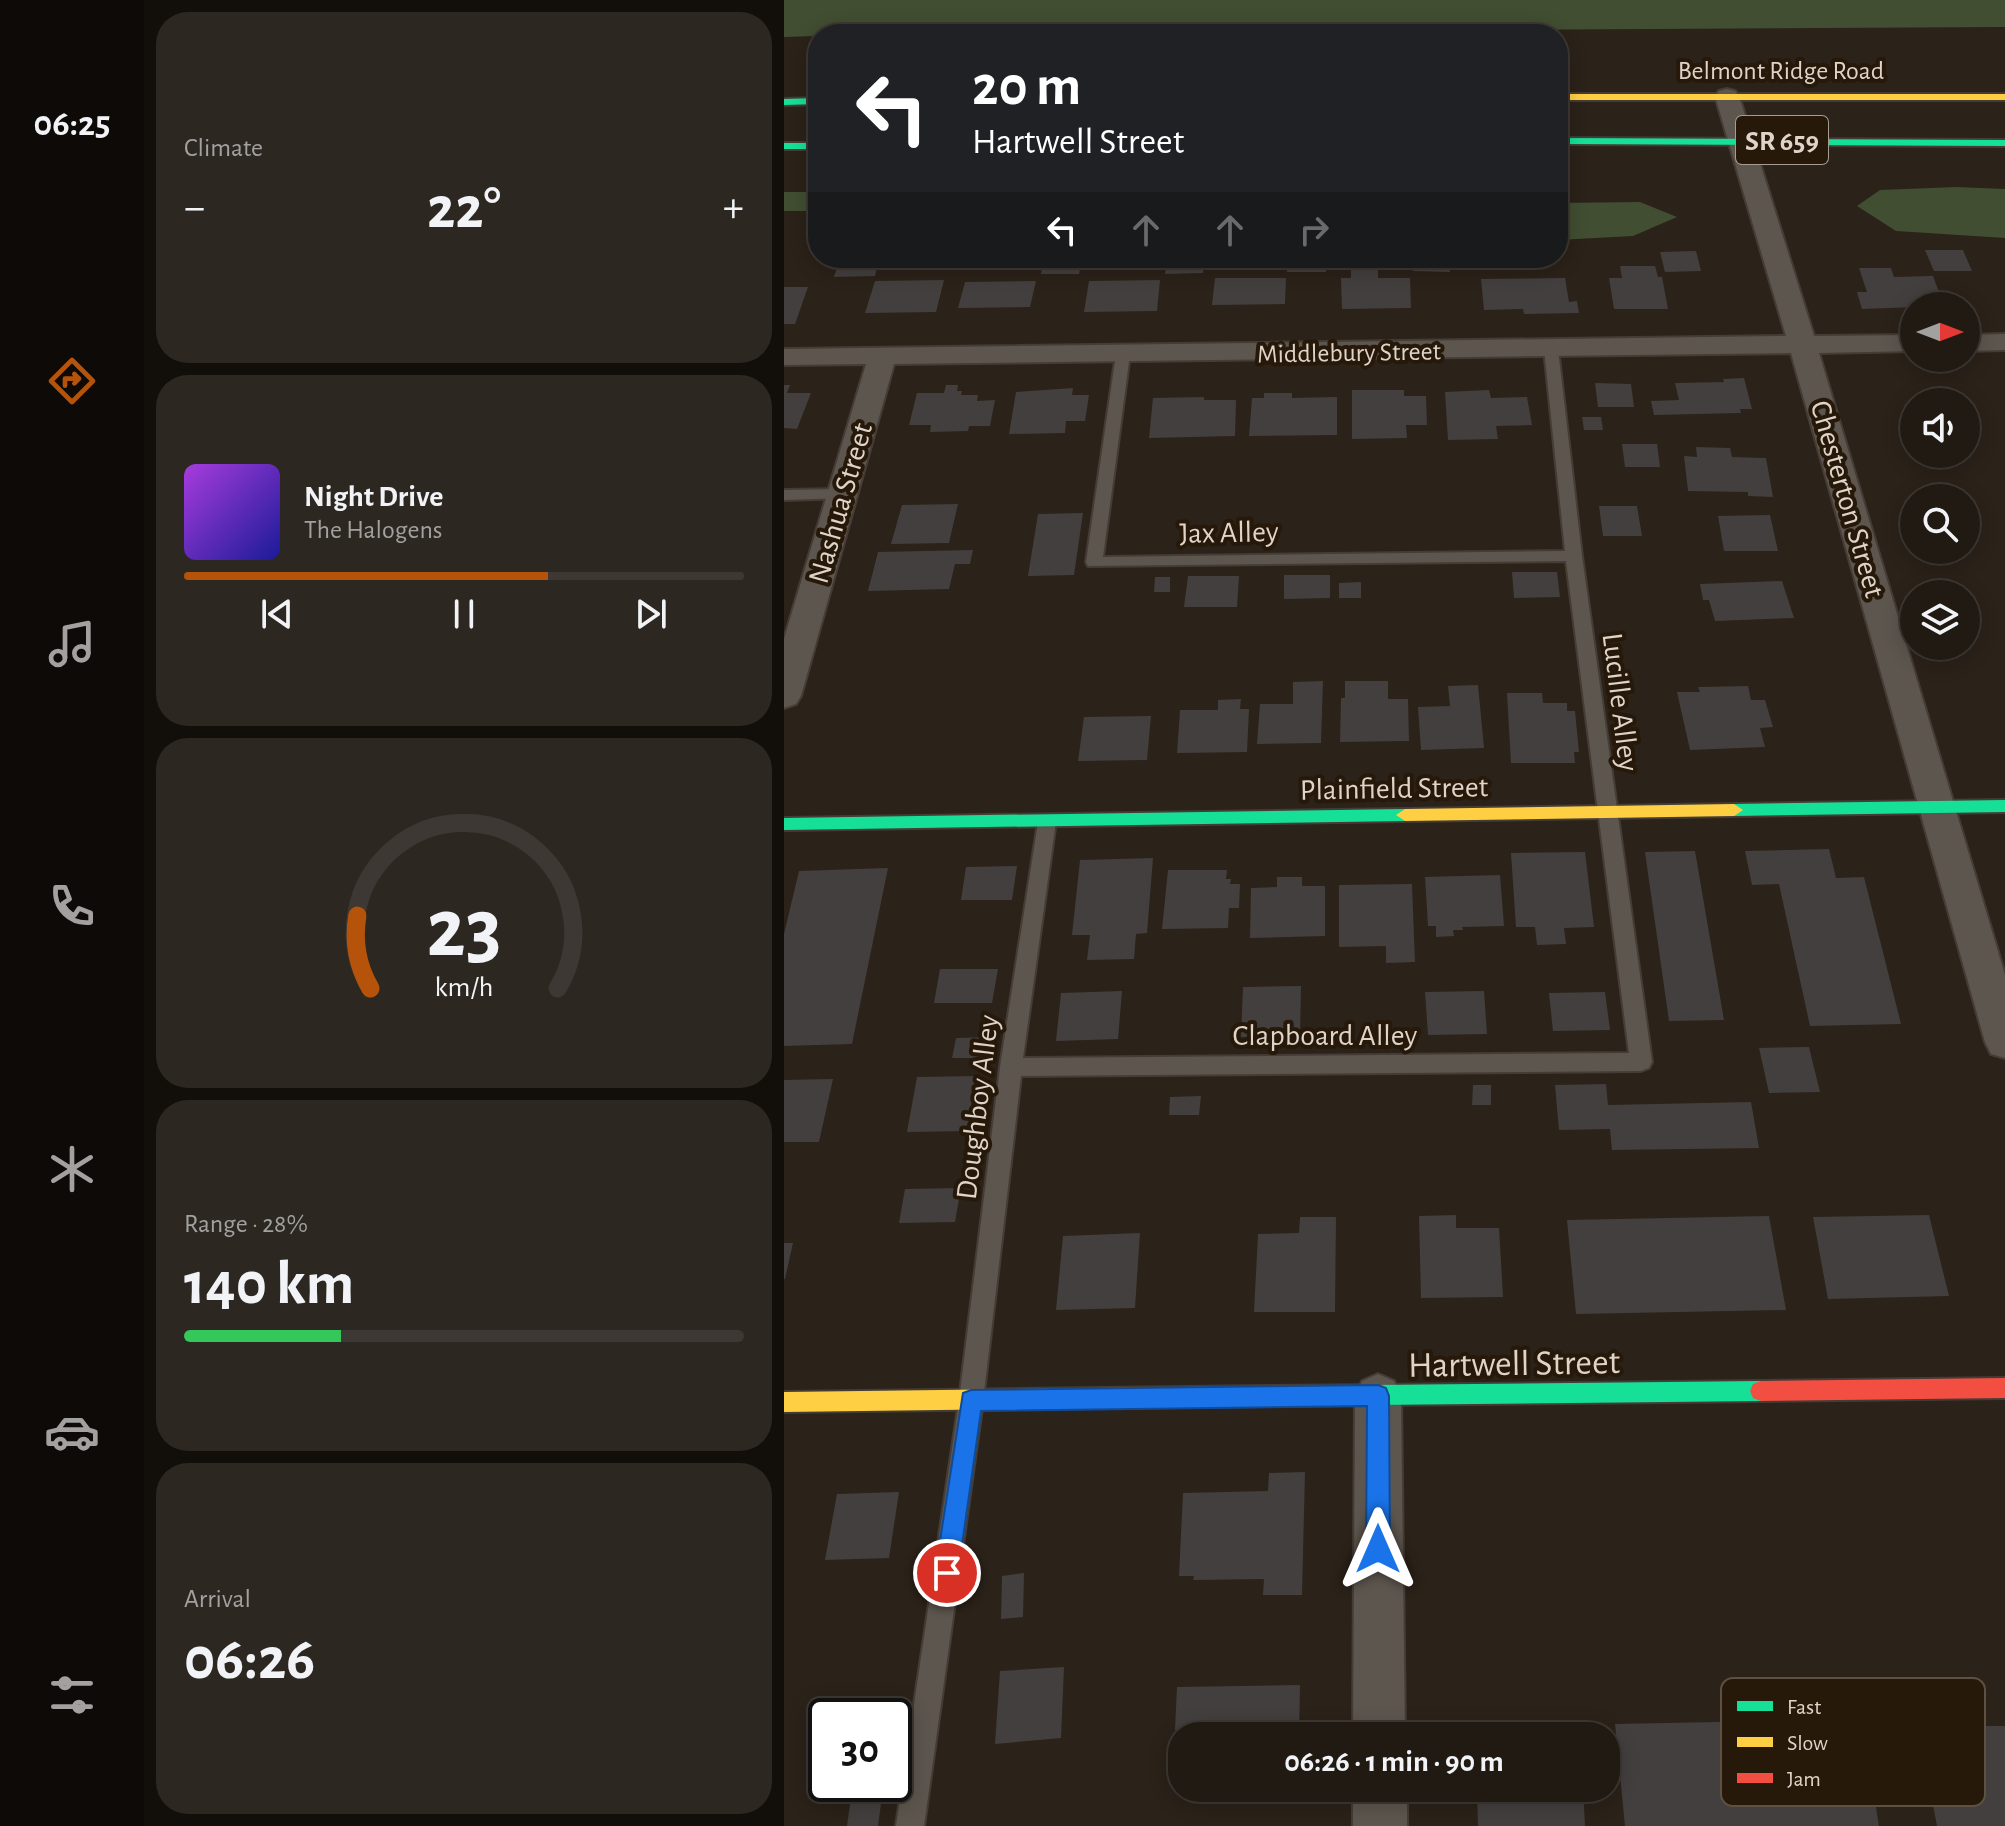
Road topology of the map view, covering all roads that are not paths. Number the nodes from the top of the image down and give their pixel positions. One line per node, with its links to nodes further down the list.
1 (1727, 96): 2 (street, Belmont Ridge Road / SR 659); 3 (street, Belmont Ridge Road / SR 659); 6 (street, Chesterton Street)
2 (1568, 97)
3 (2005, 97)
4 (808, 101): 5 (street)
5 (784, 102)
6 (1738, 140): 7 (street, SR 659); 8 (street, SR 659); 14 (street, Chesterton Street)
7 (1568, 141)
8 (2005, 143)
9 (784, 146): 10 (street)
10 (808, 146)
11 (2005, 342): 13 (street)
12 (1900, 343): 14 (street, Middlebury Street)
13 (1980, 343)
14 (1802, 344): 15 (street, Middlebury Street); 23 (street, Chesterton Street)
15 (1551, 349): 16 (street, Middlebury Street); 21 (lane, Lucille Alley)
16 (1123, 354): 18 (street, Middlebury Street); 21 (lane, Jax Alley)
17 (784, 357): 18 (street, Middlebury Street)
18 (882, 357): 19 (street, Nashua Street)
19 (842, 494): 20 (lane); 22 (street, Nashua Street)
20 (784, 495)
21 (1574, 556): 25 (lane, Lucille Alley)
22 (784, 696)
23 (1937, 806): 24 (street, Plainfield Street); 25 (street, Plainfield Street); 28 (street, Chesterton Street)
24 (2005, 806)
25 (1606, 814): 26 (street, Plainfield Street); 29 (lane, Lucille Alley)
26 (1046, 821): 27 (street, Plainfield Street); 30 (lane, Doughboy Alley)
27 (784, 824)
28 (2005, 1042)
29 (1641, 1062): 30 (lane, Clapboard Alley)
30 (1011, 1067): 33 (lane, Doughboy Alley)
31 (2005, 1388): 32 (street, Hartwell Street)
32 (1378, 1396): 33 (street, Hartwell Street); 35 (street)
33 (971, 1401): 34 (street, Hartwell Street); 37 (lane, Doughboy Alley)
34 (784, 1402)
35 (1379, 1722)
36 (1380, 1802): 38 (street)
37 (910, 1826)
38 (1380, 1826)

